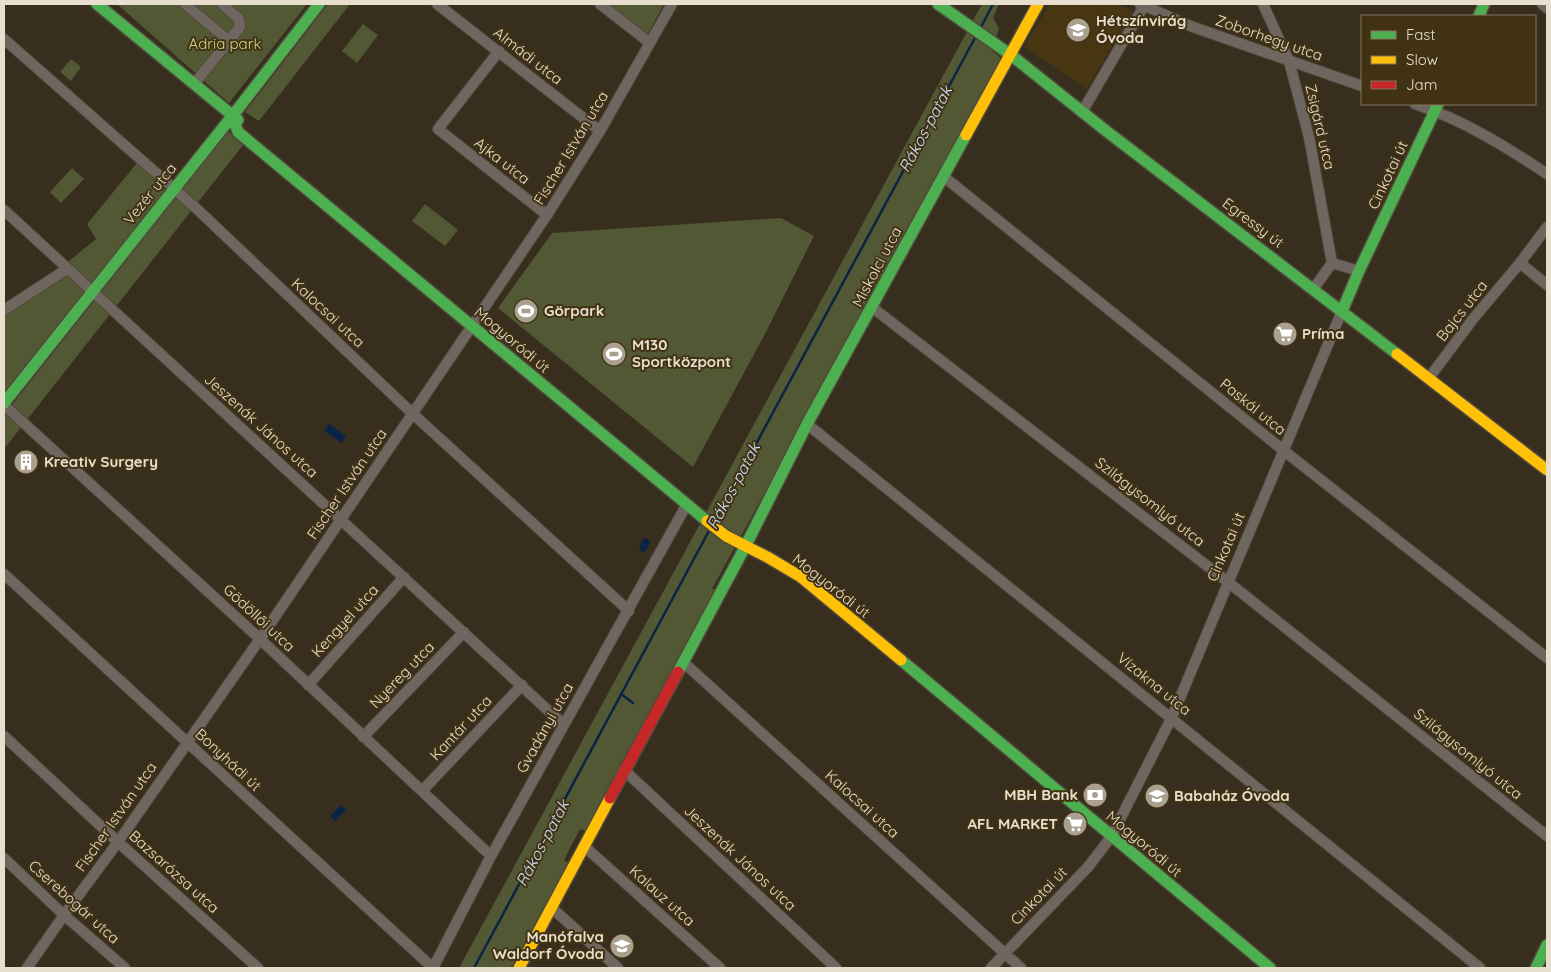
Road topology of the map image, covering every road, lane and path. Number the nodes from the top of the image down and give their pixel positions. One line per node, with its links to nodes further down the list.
1 (97, 4): 20 (street, Mogyoródi út)
2 (186, 4): 15 (street)
3 (222, 4): 15 (street)
4 (319, 4): 25 (street, Vezér utca)
5 (437, 4): 17 (street, Almádi utca)
6 (600, 4): 16 (street)
7 (672, 4): 16 (street, Fischer István utca)
8 (938, 4): 18 (street, Egressy út)
9 (1038, 4): 18 (street, Miskolci utca)
10 (1263, 4): 19 (street, Zsigárd utca)
11 (1542, 4): 13 (street)
12 (1142, 5): 19 (street, Zoborhegy utca); 24 (street)
13 (1547, 8)
14 (4, 39): 29 (street, Kalocsai utca)
15 (229, 41): 20 (street)
16 (650, 42): 26 (street, Fischer István utca)
17 (498, 51): 26 (street, Almádi utca); 31 (street, Ajka utca)
18 (1009, 54): 24 (street, Egressy út); 28 (street, Miskolci utca)
19 (1289, 61): 21 (street, Zoborhegy utca); 33 (street, Zsigárd utca)
20 (194, 84): 25 (street, Mogyoródi út)
21 (1361, 86)
22 (1422, 105): 23 (street)
23 (1437, 107): 27 (street); 36 (street, Cinkotai út)
24 (1082, 112): 38 (street, Egressy út)
25 (232, 116): 29 (street, Vezér utca); 43 (street, Mogyoródi út)
26 (600, 131): 31 (street, Fischer István utca)
27 (1547, 174)
28 (943, 176): 40 (street, Miskolci utca); 48 (street, Paskál utca)
29 (173, 189): 39 (street, Vezér utca); 46 (street, Kalocsai utca)
30 (4, 210): 35 (street, Jeszenák János utca)
31 (547, 216): 43 (street, Fischer István utca)
32 (1547, 227): 34 (street, Bajcs utca)
33 (1332, 263): 36 (street); 38 (street)
34 (1520, 263): 37 (street); 44 (street, Bajcs utca)
35 (67, 269): 39 (street, Jeszenák János utca); 41 (street)
36 (1359, 270): 42 (street, Cinkotai út)
37 (1547, 285)
38 (1314, 288): 42 (street, Egressy út)
39 (92, 291): 45 (street, Vezér utca); 51 (street, Jeszenák János utca)
40 (873, 308): 47 (street, Miskolci utca); 55 (street, Szilágysomlyó utca)
41 (4, 310)
42 (1342, 310): 44 (street, Egressy út); 48 (street, Cinkotai út)
43 (472, 325): 46 (street, Fischer István utca); 50 (street, Mogyoródi út)
44 (1430, 378): 49 (street, Egressy út)
45 (4, 404): 58 (street, Gödöllői utca)
46 (413, 414): 51 (street, Fischer István utca); 56 (street, Kalocsai utca)
47 (808, 424): 52 (street, Miskolci utca); 63 (street, Vízakna utca)
48 (1283, 450): 55 (street, Cinkotai út); 59 (street, Paskál utca)
49 (1547, 470)
50 (687, 504): 52 (street, Mogyoródi út); 56 (street, Gvadányi utca)
51 (341, 519): 54 (street, Jeszenák János utca); 58 (street, Fischer István utca)
52 (745, 546): 60 (street); 70 (street, Mogyoródi út)
53 (4, 574): 67 (street, Bonyhádi út)
54 (404, 577): 57 (street, Jeszenák János utca); 61 (street, Kengyel utca)
55 (1228, 582): 63 (street, Cinkotai út); 71 (street, Szilágysomlyó utca)
56 (629, 611): 64 (street, Gvadányi utca)
57 (464, 632): 62 (street, Jeszenák János utca); 66 (street, Nyereg utca)
58 (260, 639): 61 (street, Gödöllői utca); 67 (street, Fischer István utca)
59 (1547, 658)
60 (683, 662): 68 (street); 79 (street, Kalocsai utca)
61 (308, 684): 66 (street, Gödöllői utca)
62 (522, 685): 64 (street, Jeszenák János utca); 69 (street, Kantár utca)
63 (1172, 717): 70 (street, Cinkotai út); 91 (street, Vízakna utca)
64 (564, 725): 74 (street, Gvadányi utca)
65 (4, 736): 72 (street, Bazsarózsa utca)
66 (363, 738): 69 (street, Gödöllői utca)
67 (187, 743): 72 (street, Fischer István utca); 83 (street, Bonyhádi út)
68 (624, 770): 73 (street); 87 (street, Jeszenák János utca)
69 (422, 791): 74 (street, Gödöllői utca)
70 (1111, 836): 79 (street, Cinkotai út); 90 (street, Mogyoródi út)
71 (1547, 836)
72 (118, 842): 77 (street, Fischer István utca); 82 (street, Bazsarózsa utca)
73 (584, 846): 76 (street); 86 (street, Kalauz utca)
74 (491, 856): 83 (street, Gvadányi utca)
75 (4, 858): 77 (street, Cserebogár utca)
76 (551, 907): 84 (street); 85 (street)
77 (64, 915): 80 (street, Fischer István utca); 81 (street, Cserebogár utca)
78 (1547, 945): 92 (street)
79 (1005, 954): 88 (street, Cinkotai út); 89 (street, Kalocsai utca)
80 (27, 968)
81 (125, 968)
82 (258, 968)
83 (433, 968)
84 (518, 968)
85 (618, 968)
86 (720, 968)
87 (836, 968)
88 (991, 968)
89 (1021, 968)
90 (1270, 968)
91 (1480, 968)
92 (1536, 968)

